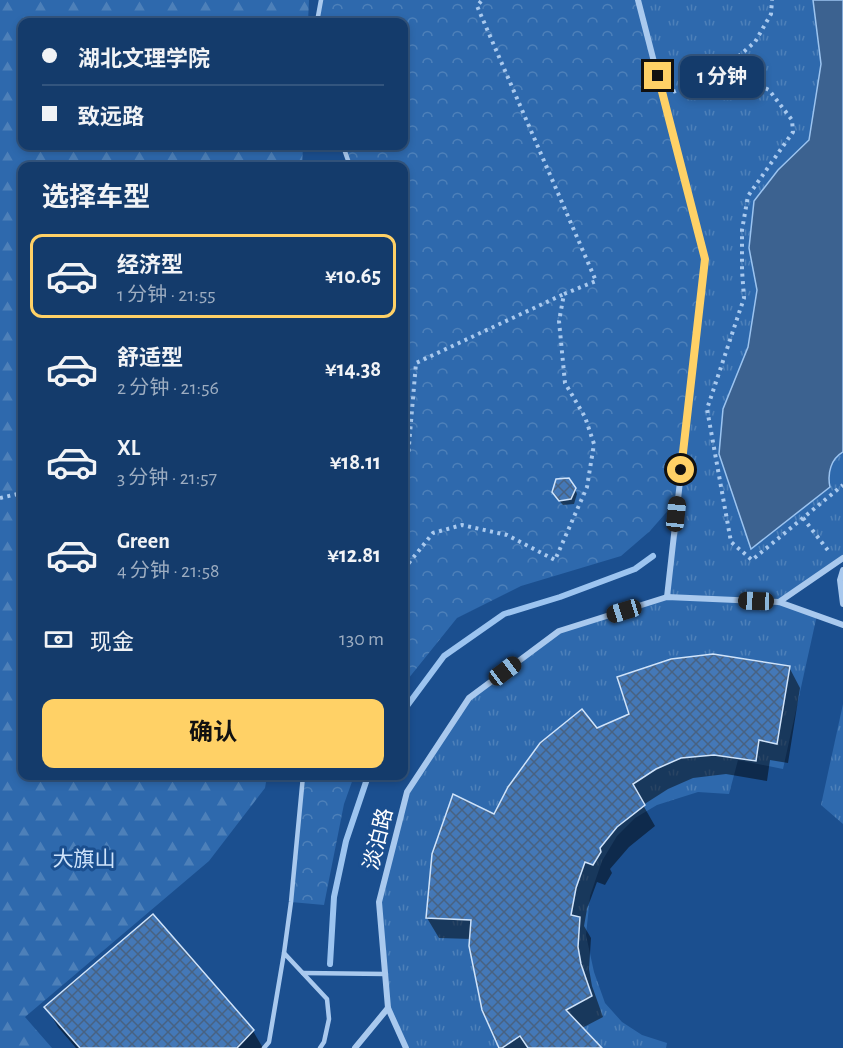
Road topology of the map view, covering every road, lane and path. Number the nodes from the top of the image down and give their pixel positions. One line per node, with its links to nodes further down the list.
1 (321, 0): 5 (lane)
2 (482, 0): 8 (path)
3 (638, 0): 7 (street)
4 (772, 0): 6 (path)
5 (319, 18)
6 (726, 67): 7 (path); 13 (path)
7 (663, 96): 18 (street)
8 (564, 294): 9 (path); 16 (path)
9 (408, 457)
10 (842, 488): 13 (path)
11 (18, 494): 12 (path)
12 (0, 498)
13 (803, 518): 15 (path)
14 (843, 558): 15 (street)
15 (837, 562): 19 (street)
16 (408, 564)
17 (843, 570): 20 (street)
18 (667, 597): 19 (street, 淡泊路); 25 (street, 淡泊路)
19 (779, 602): 21 (street, 淡泊路)
20 (843, 604)
21 (843, 625)
22 (303, 780): 23 (lane)
23 (284, 953): 24 (lane); 27 (lane)
24 (303, 973): 25 (lane); 28 (lane)
25 (386, 974): 26 (street, 淡泊路)
26 (388, 1008): 29 (street); 30 (street, 淡泊路)
27 (264, 1048)
28 (320, 1048)
29 (355, 1048)
30 (406, 1048)

